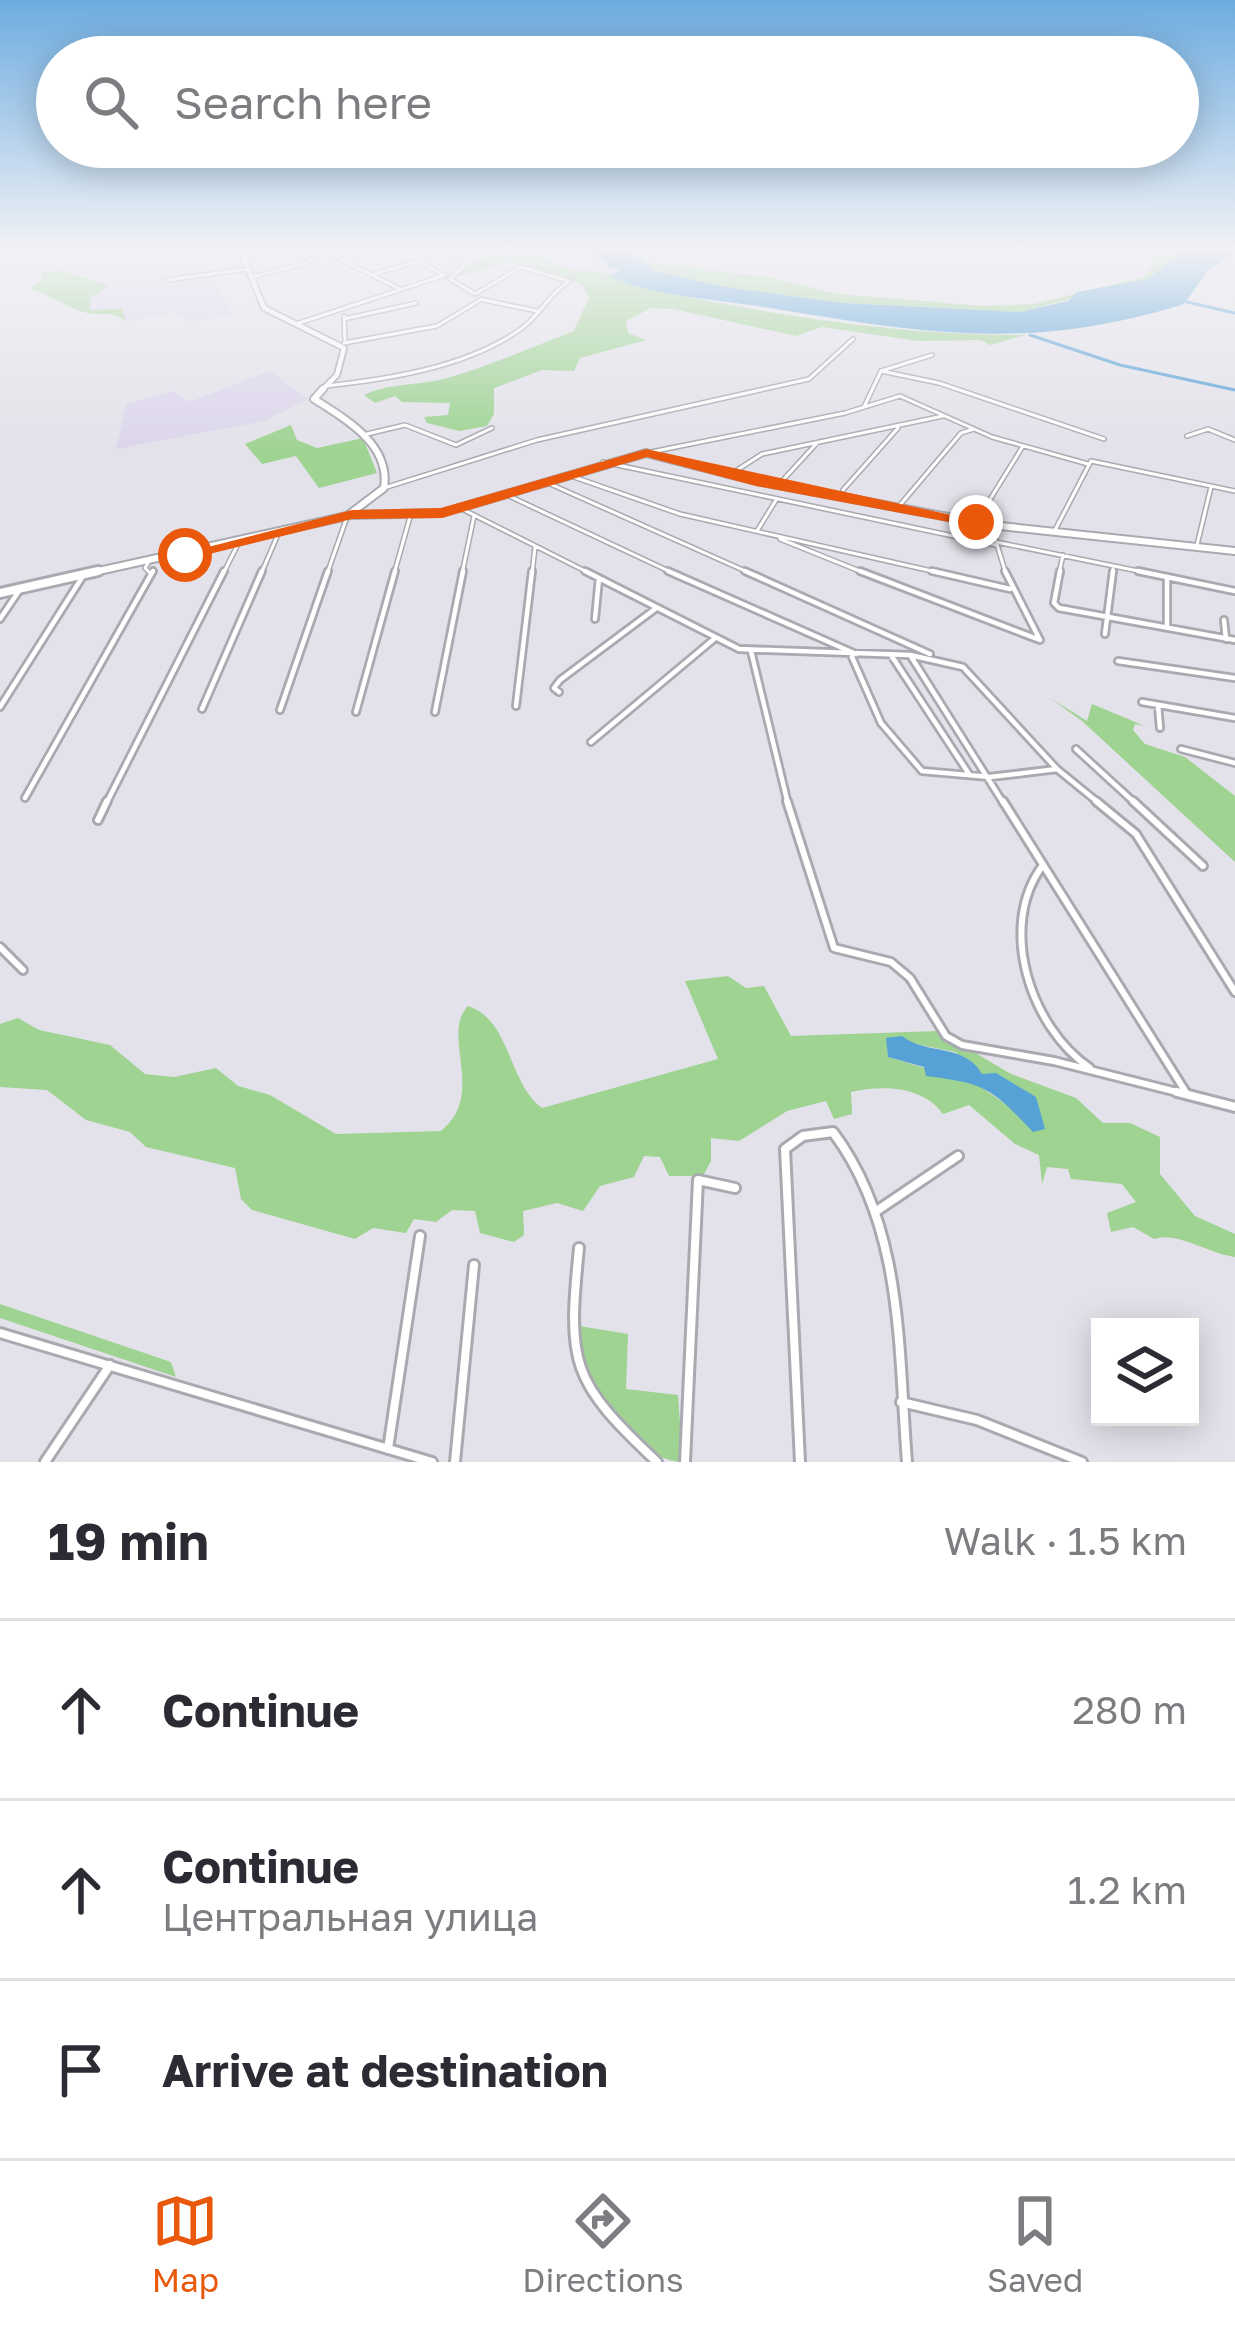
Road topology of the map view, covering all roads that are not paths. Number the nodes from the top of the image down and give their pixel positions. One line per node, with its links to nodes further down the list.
1 (278, 315): 8 (street)
2 (322, 315): 8 (street)
3 (344, 315): 7 (street)
4 (361, 315): 7 (street)
5 (453, 315): 10 (street)
6 (534, 315): 13 (street)
7 (344, 319): 10 (street)
8 (296, 324): 10 (street)
9 (853, 339): 32 (street)
10 (341, 343): 13 (street)
11 (932, 355): 12 (street)
12 (881, 371): 14 (street); 21 (street)
13 (326, 386): 19 (street)
14 (864, 407): 15 (street); 25 (street)
15 (944, 415): 17 (street); 18 (street)
16 (492, 428): 19 (street)
17 (898, 428): 23 (street); 34 (street)
18 (974, 429): 24 (street); 39 (street)
19 (368, 434): 32 (street)
20 (1187, 436): 22 (street)
21 (1105, 439)
22 (1235, 440)
23 (816, 444): 29 (street); 31 (street)
24 (1023, 446): 26 (street); 45 (street)
25 (646, 453): 27 (street); 29 (street)
26 (1090, 462): 33 (street); 49 (street)
27 (603, 463): 28 (street); 37 (street)
28 (566, 474): 30 (street); 47 (street)
29 (731, 475): 31 (street)
30 (543, 481): 36 (street); 77 (street)
31 (785, 483): 37 (street); 39 (street)
32 (383, 488): 38 (street)
33 (1211, 488): 35 (street); 53 (street)
34 (842, 490)
35 (1235, 491)
36 (504, 493): 40 (street); 78 (street)
37 (778, 500): 47 (street); 52 (street)
38 (364, 505): 41 (street); 42 (street)
39 (899, 507): 45 (street)
40 (460, 508): 43 (street); 44 (street)
41 (382, 512): 42 (street); 44 (street)
42 (349, 516): 48 (street); 89 (street)
43 (474, 516): 54 (street); 91 (street)
44 (410, 517): 90 (street)
45 (976, 522): 46 (street)
46 (991, 525): 49 (street); 52 (street)
47 (757, 531): 50 (street)
48 (279, 532): 51 (street); 88 (street)
49 (1054, 532): 53 (street)
50 (766, 533): 63 (street); 63 (street)
51 (238, 542): 57 (street); 102 (street)
52 (996, 544): 56 (street); 63 (street)
53 (1197, 546): 55 (street)
54 (535, 547): 60 (street); 86 (street)
55 (1235, 551)
56 (1063, 555): 58 (street); 67 (street)
57 (148, 563): 59 (street); 101 (street)
58 (1113, 566): 61 (street); 67 (street)
59 (83, 576): 62 (street); 87 (street)
60 (599, 578): 66 (street); 69 (street)
61 (1167, 578): 64 (street); 71 (street)
62 (21, 588): 65 (street); 68 (street)
63 (1010, 589)
64 (1235, 591)
65 (0, 592)
66 (655, 609): 74 (street); 83 (street)
67 (1107, 617): 71 (street); 72 (street)
68 (0, 619)
69 (595, 619)
70 (1225, 620): 73 (street)
71 (1167, 628): 73 (street)
72 (1106, 634)
73 (1226, 638): 75 (street)
74 (714, 639): 76 (street); 94 (street)
75 (1235, 640)
76 (752, 651): 78 (street); 108 (street)
77 (930, 654)
78 (854, 655): 79 (street); 99 (street)
79 (892, 655): 80 (street); 99 (street)
80 (910, 655): 98 (street); 100 (street)
81 (1118, 661): 82 (street)
82 (1235, 678)
83 (560, 692)
84 (1142, 702): 85 (street)
85 (1158, 705): 92 (street); 93 (street)
86 (515, 706)
87 (0, 707)
88 (202, 709)
89 (280, 710)
90 (356, 712)
91 (435, 712)
92 (1235, 718)
93 (1160, 728)
94 (591, 742)
95 (1076, 748): 104 (street)
96 (1181, 749): 97 (street)
97 (1235, 763)
98 (1057, 769): 100 (street); 107 (street)
99 (969, 774): 100 (street)
100 (990, 777): 103 (street)
101 (26, 798)
102 (98, 820)
103 (1043, 865): 108 (street); 109 (street)
104 (1203, 866)
105 (0, 947): 106 (street)
106 (22, 970)
107 (1235, 992)
108 (1120, 1079): 109 (street)
109 (1187, 1094): 110 (street)
110 (1235, 1107)
111 (958, 1156): 113 (street)
112 (735, 1188): 125 (street)
113 (875, 1212): 119 (street); 126 (street)
114 (420, 1236): 120 (street)
115 (579, 1248): 124 (street)
116 (474, 1265): 123 (street)
117 (0, 1333): 118 (street)
118 (110, 1365): 120 (street); 121 (street)
119 (901, 1402): 127 (street); 128 (street)
120 (388, 1449): 122 (street)
121 (45, 1462)
122 (432, 1462)
123 (455, 1462)
124 (657, 1462)
125 (685, 1462)
126 (800, 1462)
127 (908, 1462)
128 (1082, 1462)

